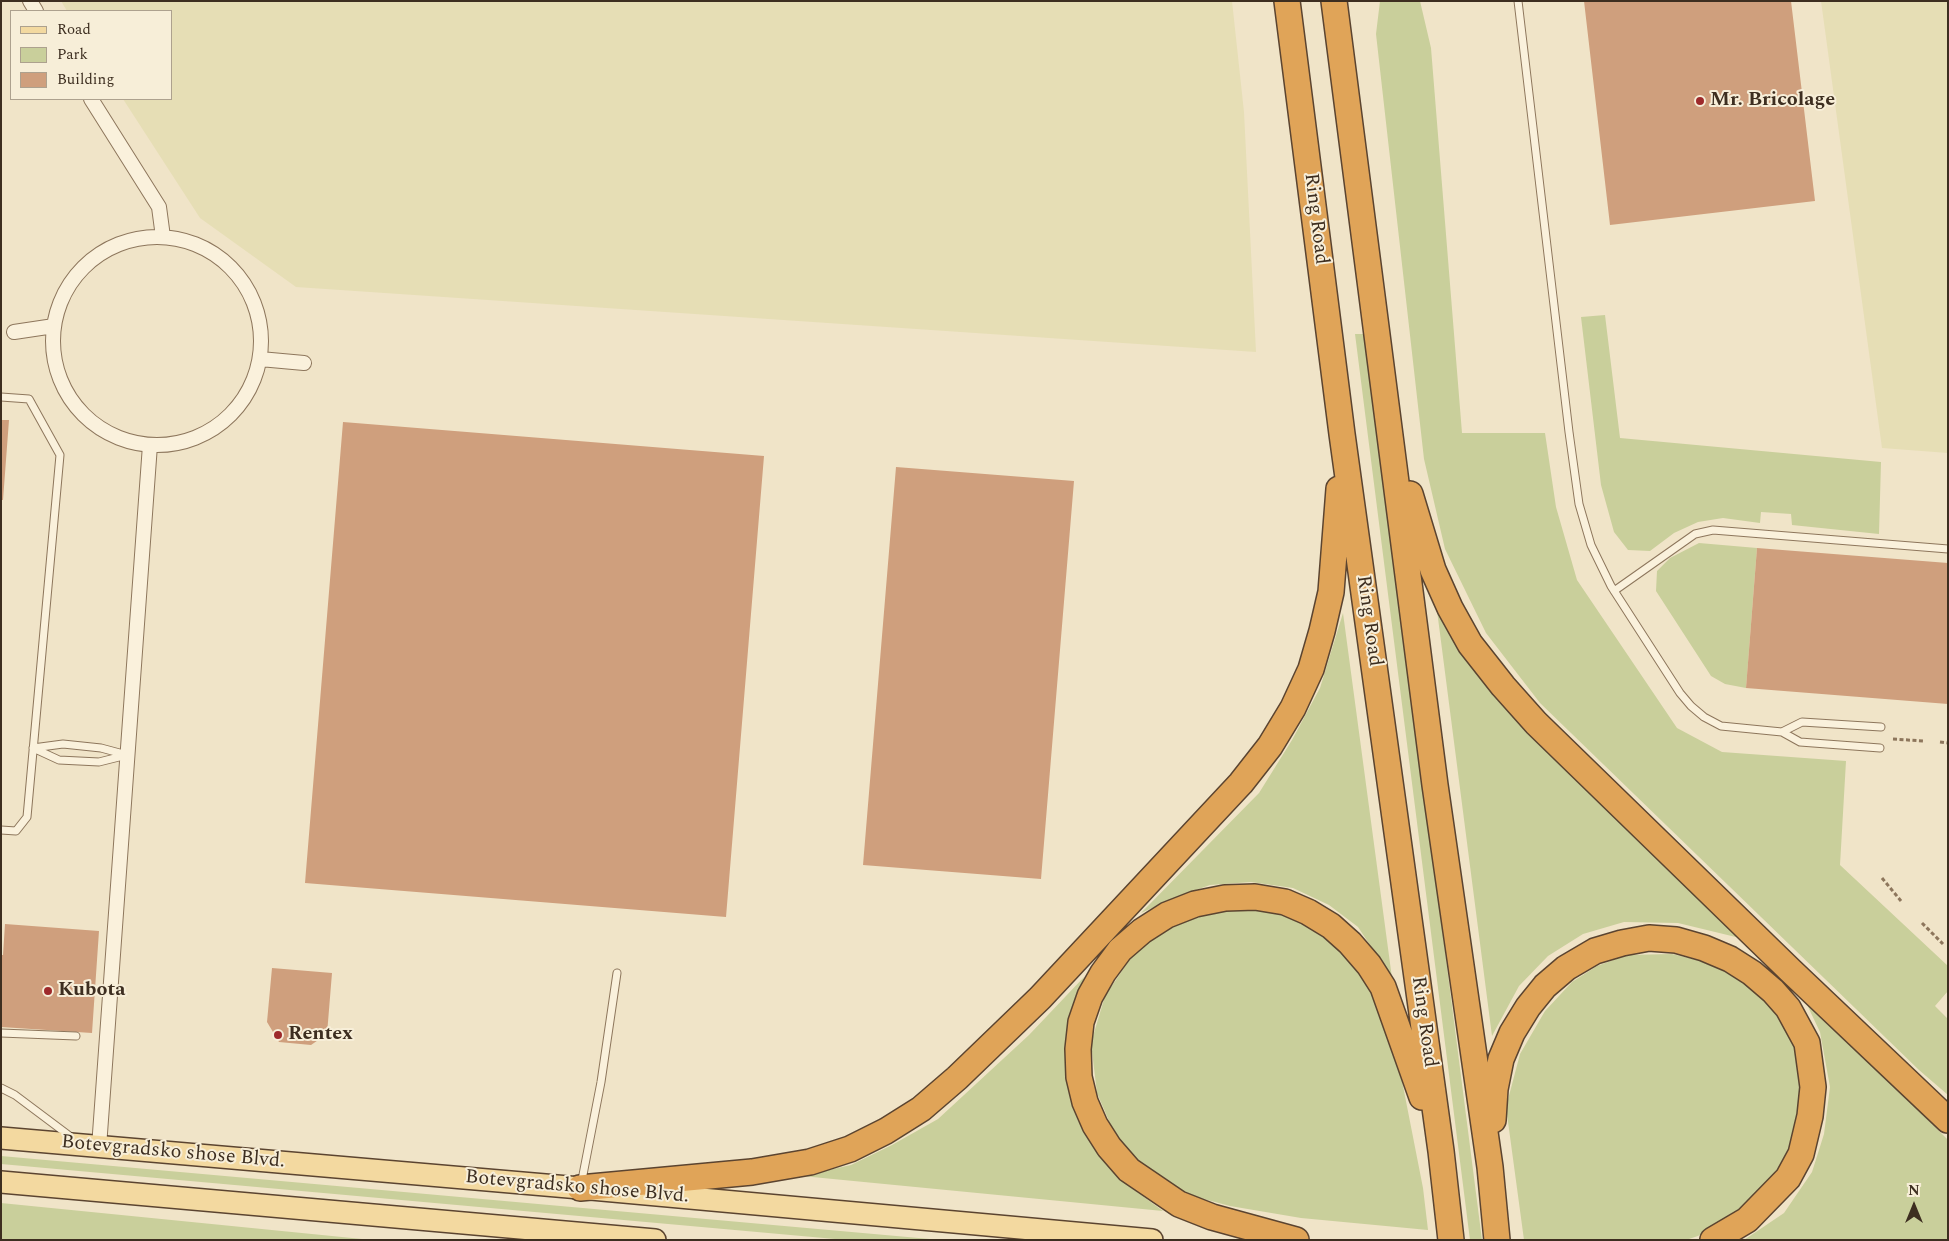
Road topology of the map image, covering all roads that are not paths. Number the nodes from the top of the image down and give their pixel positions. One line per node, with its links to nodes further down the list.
1 (1287, 1): 12 (highway, Ring Road)
2 (1518, 1): 15 (lane)
3 (1337, 6): 11 (highway)
4 (92, 100): 5 (street)
5 (163, 237): 6 (street); 8 (street)
6 (54, 326): 7 (street); 13 (street)
7 (14, 332)
8 (260, 358): 9 (street); 13 (street)
9 (304, 363)
10 (1, 397): 18 (lane)
11 (1390, 423): 26 (highway); 30 (highway)
12 (1342, 434): 29 (highway, Ring Road); 32 (highway)
13 (150, 445): 20 (street)
14 (1948, 549): 15 (lane)
15 (1614, 591): 17 (lane)
16 (1881, 727): 17 (lane)
17 (1782, 732): 19 (lane)
18 (33, 748): 20 (lane); 20 (lane); 21 (lane)
19 (1880, 748)
20 (127, 755): 28 (street)
21 (1, 830)
22 (617, 973): 32 (lane)
23 (1, 1032): 24 (lane)
24 (76, 1036)
25 (1, 1088): 28 (lane)
26 (1948, 1120)
27 (1, 1138): 28 (main road, Botevgradsko shose Blvd.)
28 (90, 1146): 32 (main road, Botevgradsko shose Blvd.)
29 (1441, 1151): 35 (highway); 36 (highway, Ring Road)
30 (1490, 1167): 37 (highway); 38 (highway)
31 (1, 1182): 33 (main road)
32 (580, 1188): 34 (main road, Botevgradsko shose Blvd.)
33 (655, 1240)
34 (1152, 1240)
35 (1296, 1240)
36 (1451, 1240)
37 (1497, 1240)
38 (1713, 1240)

